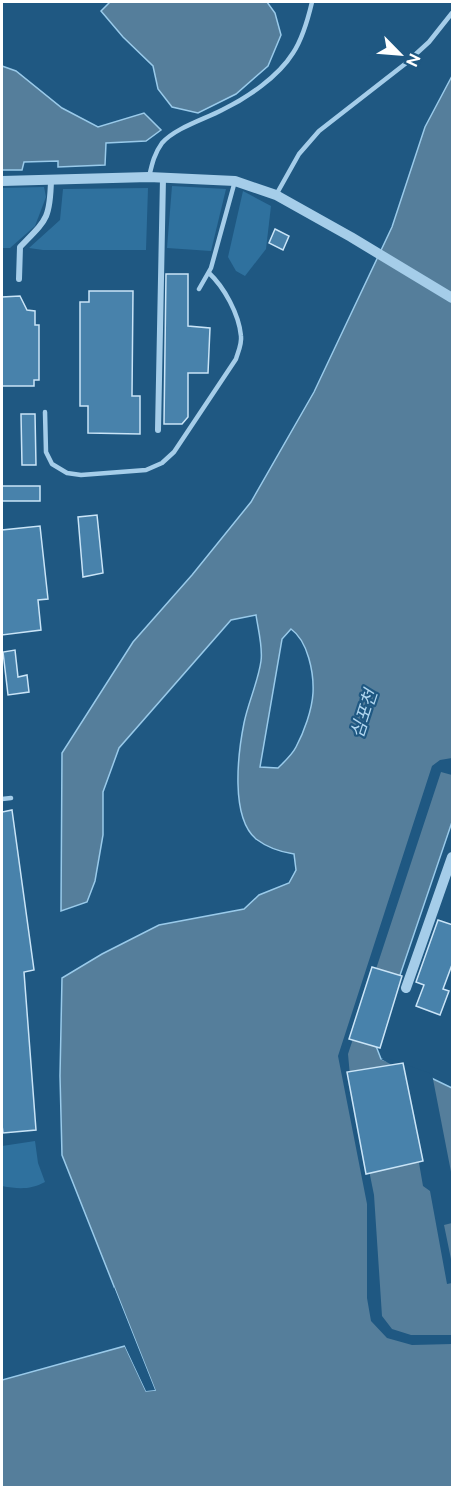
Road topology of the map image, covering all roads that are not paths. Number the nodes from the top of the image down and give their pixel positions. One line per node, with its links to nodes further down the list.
1 (312, 2): 3 (lane)
2 (453, 12): 8 (lane)
3 (149, 177): 4 (street); 5 (street)
4 (163, 178): 7 (street); 14 (street)
5 (51, 180): 6 (street); 10 (street)
6 (2, 181)
7 (235, 181): 8 (street); 9 (lane)
8 (276, 195): 12 (street)
9 (209, 273): 11 (lane); 13 (lane)
10 (19, 279)
11 (199, 289)
12 (453, 298)
13 (45, 412)
14 (158, 430)
15 (11, 798): 16 (lane)
16 (2, 799)
17 (453, 857): 18 (street)
18 (406, 988)

